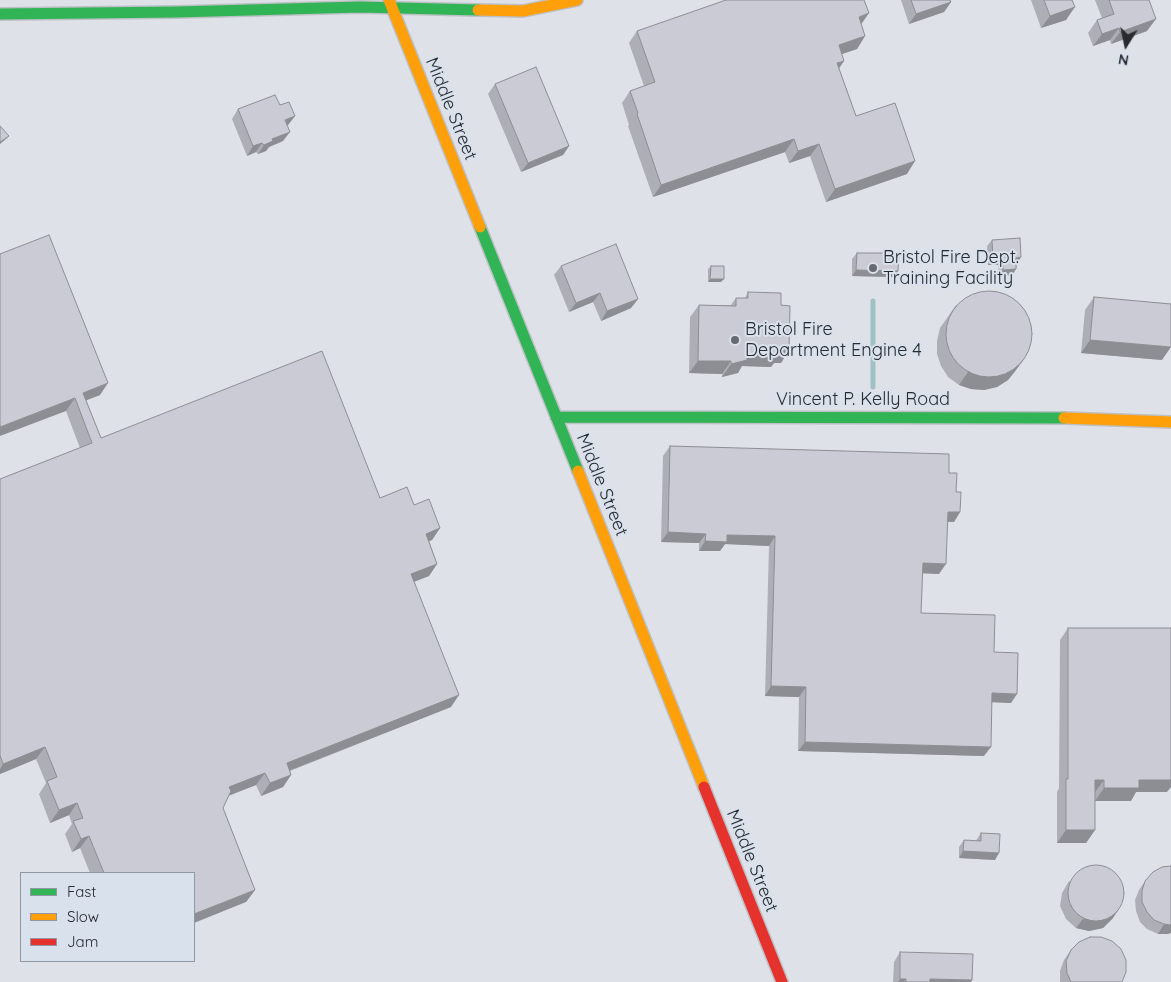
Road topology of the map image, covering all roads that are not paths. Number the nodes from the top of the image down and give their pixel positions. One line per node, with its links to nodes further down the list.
1 (577, 0): 2 (main road)
2 (391, 4): 3 (main road); 4 (main road, Middle Street)
3 (0, 14)
4 (556, 416): 5 (main road, Vincent P. Kelly Road); 6 (main road, Middle Street)
5 (1171, 422)
6 (782, 982)

